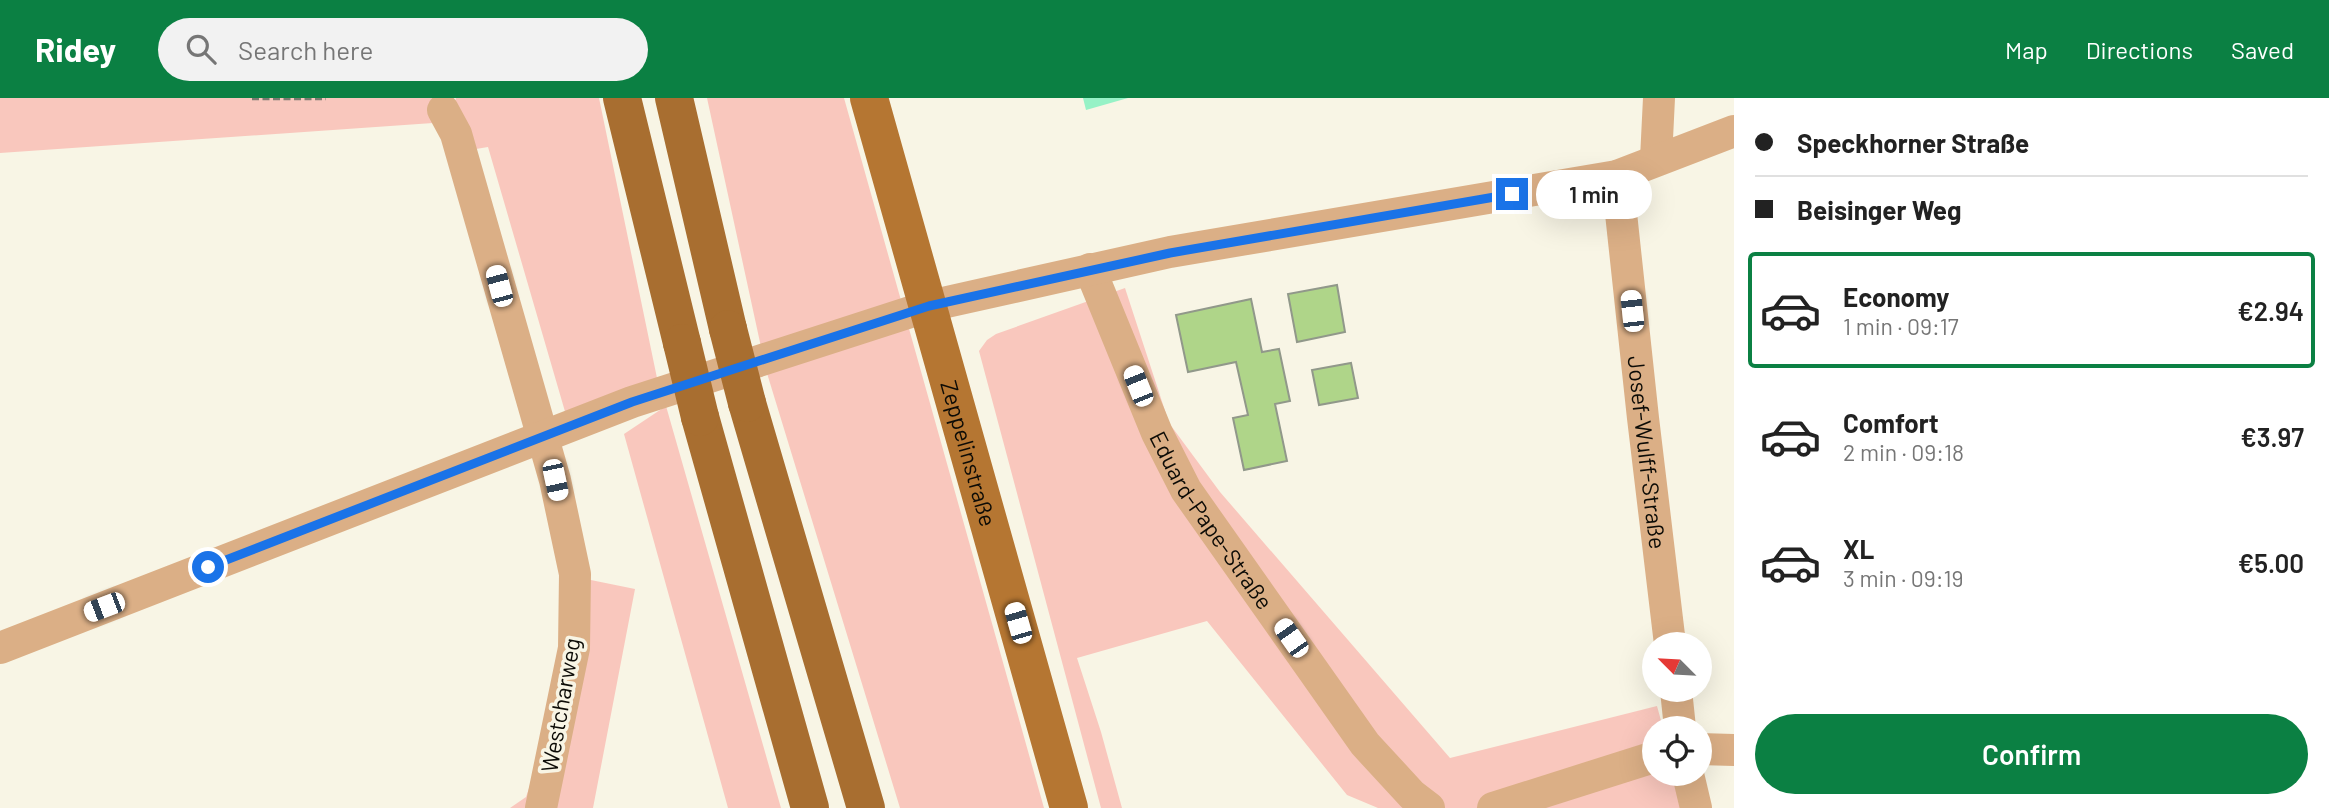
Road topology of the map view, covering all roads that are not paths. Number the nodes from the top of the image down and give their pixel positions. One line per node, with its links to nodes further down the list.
1 (622, 98): 19 (highway, bridge)
2 (674, 98): 20 (highway, bridge)
3 (869, 98): 10 (main road, Zeppelinstraße)
4 (1659, 98): 7 (street)
5 (443, 110): 11 (street, Westcharweg)
6 (1734, 131): 7 (street)
7 (1656, 159): 8 (street)
8 (1617, 176): 9 (street); 12 (street, Josef-Wulff-Straße)
9 (1090, 269): 10 (street); 22 (street, Eduard-Pape-Straße)
10 (929, 306): 11 (street); 21 (main road, Zeppelinstraße)
11 (542, 438): 13 (street); 18 (street, Westcharweg)
12 (1669, 632)
13 (0, 648)
14 (1712, 749): 15 (street)
15 (1734, 750)
16 (1642, 761): 23 (street)
17 (1691, 786): 24 (street)
18 (541, 808)
19 (810, 808)
20 (866, 808)
21 (1069, 808)
22 (1429, 808)
23 (1493, 808)
24 (1696, 808)

